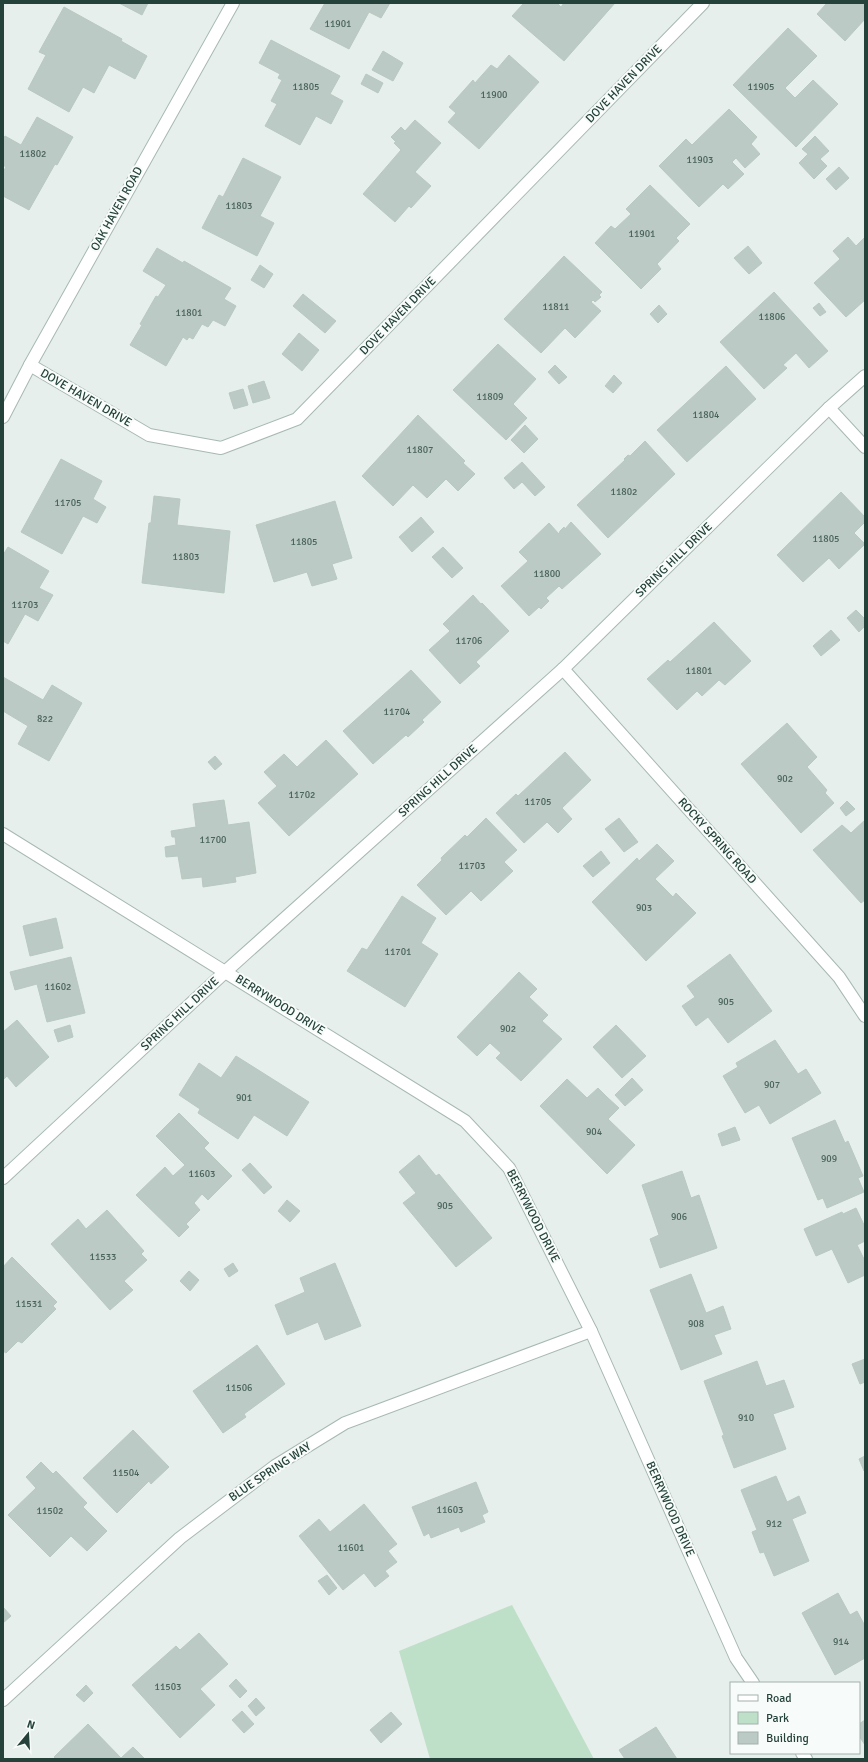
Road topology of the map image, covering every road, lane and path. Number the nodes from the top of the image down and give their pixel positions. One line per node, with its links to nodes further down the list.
1 (233, 3): 3 (street, OAK HAVEN ROAD)
2 (703, 3): 3 (street, DOVE HAVEN DRIVE)
3 (30, 365): 6 (street, OAK HAVEN ROAD)
4 (865, 376): 5 (street, SPRING HILL DRIVE)
5 (829, 408): 7 (street); 8 (street, SPRING HILL DRIVE)
6 (3, 417)
7 (865, 447)
8 (563, 669): 10 (street, SPRING HILL DRIVE); 11 (street, ROCKY SPRING ROAD)
9 (3, 834): 10 (street, BERRYWOOD DRIVE)
10 (226, 972): 12 (street, SPRING HILL DRIVE); 13 (street, BERRYWOOD DRIVE)
11 (865, 1016)
12 (3, 1178)
13 (591, 1331): 14 (street, BERRYWOOD DRIVE); 15 (street, BLUE SPRING WAY)
14 (752, 1682)
15 (3, 1700)

